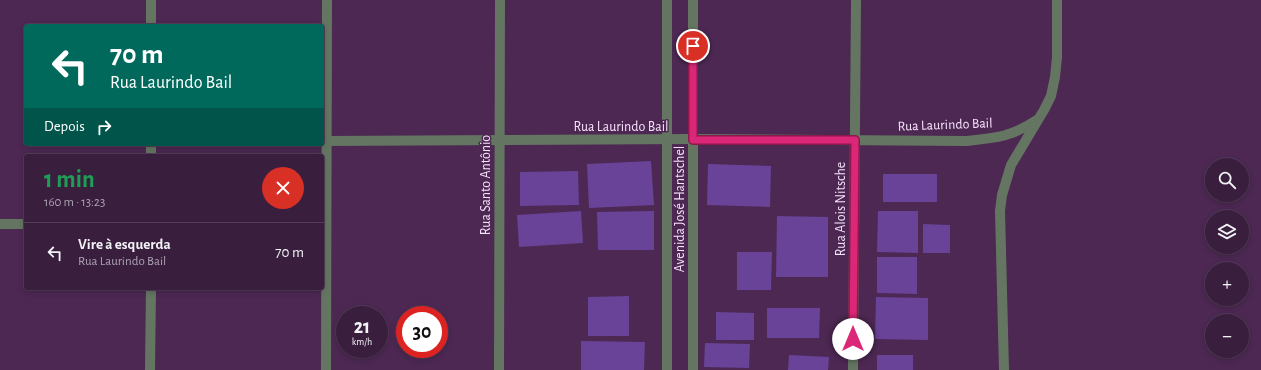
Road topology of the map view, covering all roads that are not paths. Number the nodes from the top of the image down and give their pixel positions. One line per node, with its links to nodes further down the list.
1 (152, 0): 8 (street)
2 (327, 0): 14 (street)
3 (500, 0): 10 (street, Rua Santo Antônio)
4 (667, 0): 11 (street, Avenida José Hantschel)
5 (693, 0): 12 (street, Avenida José Hantschel)
6 (856, 0): 13 (street, Rua Alois Nitsche)
7 (1057, 0): 9 (street)
8 (151, 24)
9 (1037, 120): 13 (street, Rua Laurindo Bail); 24 (street)
10 (500, 140): 11 (street, Rua Laurindo Bail); 14 (street, Rua Laurindo Bail); 20 (street, Rua Santo Antônio)
11 (667, 140): 12 (street, Rua Laurindo Bail); 21 (street, Avenida José Hantschel)
12 (693, 140): 13 (street, Rua Laurindo Bail); 22 (street, Avenida José Hantschel)
13 (855, 140): 23 (street, Rua Alois Nitsche)
14 (324, 141): 19 (street)
15 (0, 224): 16 (street)
16 (24, 224)
17 (151, 290): 18 (street)
18 (150, 370)
19 (326, 370)
20 (499, 370)
21 (667, 370)
22 (692, 370)
23 (853, 370)
24 (1004, 370)

